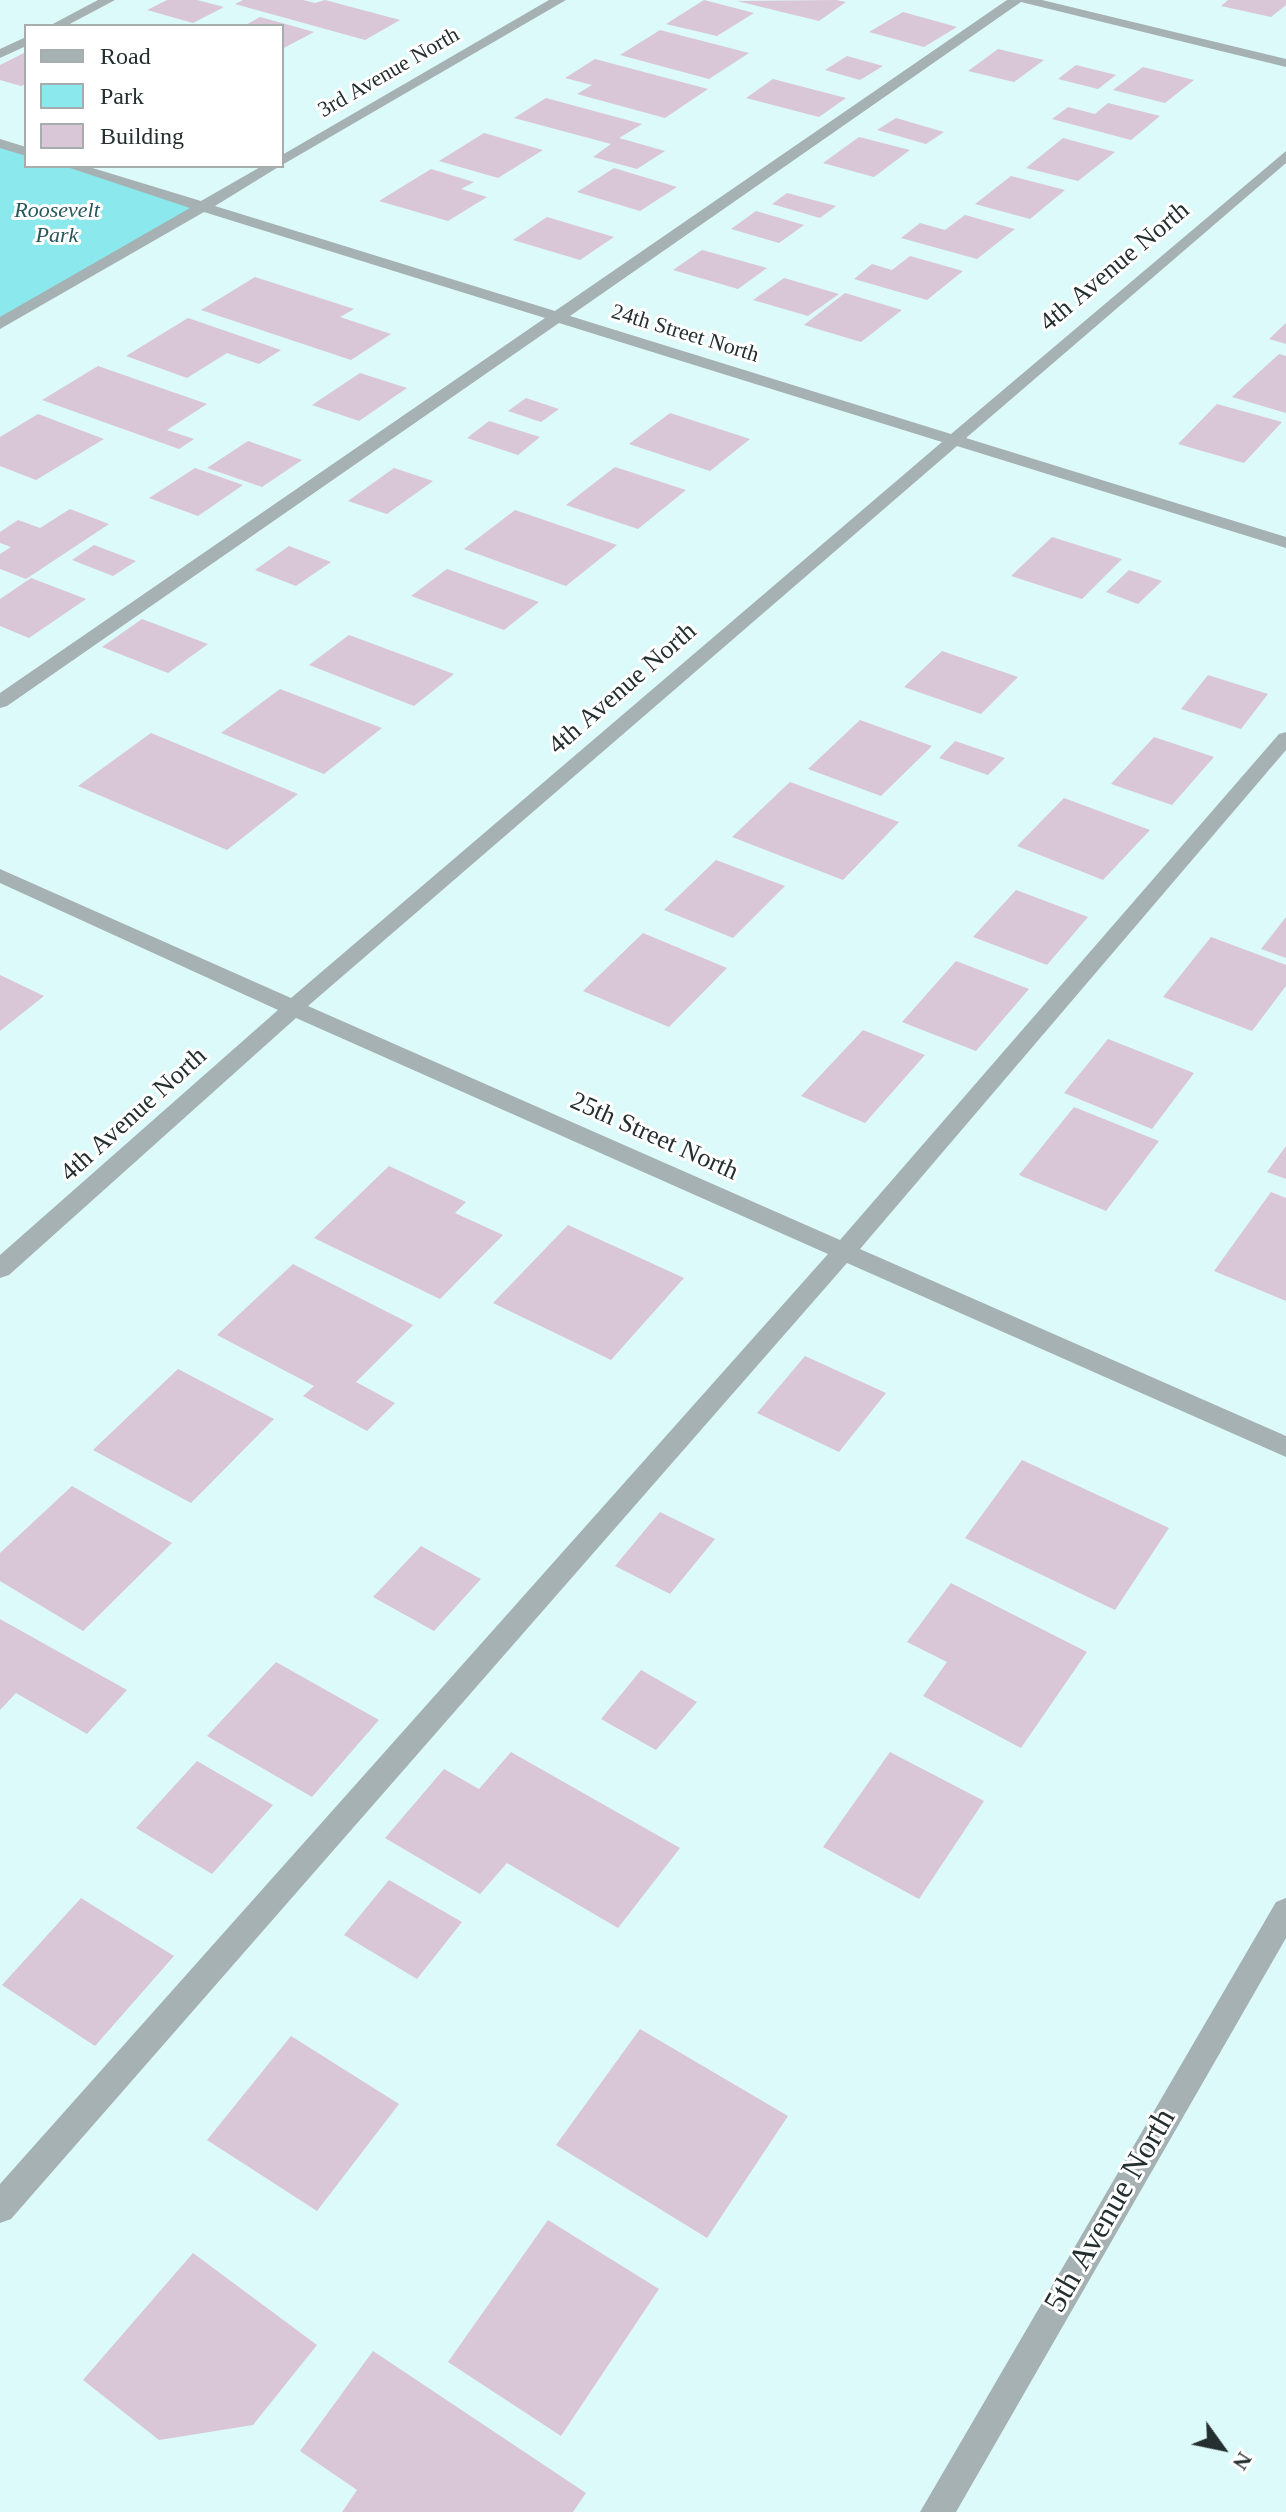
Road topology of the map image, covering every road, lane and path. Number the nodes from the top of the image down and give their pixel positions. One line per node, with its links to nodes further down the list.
1 (108, 0): 5 (street)
2 (559, 0): 12 (street, 3rd Avenue North)
3 (1016, 0): 16 (street)
4 (1026, 0): 8 (street)
5 (60, 24)
6 (24, 42): 7 (street)
7 (0, 54)
8 (1286, 63)
9 (0, 143): 10 (street)
10 (24, 151)
11 (1286, 155): 18 (street, 4th Avenue North)
12 (284, 160)
13 (77, 168): 15 (street, 24th Street North)
14 (270, 168): 15 (street)
15 (201, 208): 16 (street, 24th Street North); 17 (street)
16 (557, 317): 18 (street, 24th Street North); 20 (street)
17 (0, 324)
18 (953, 439): 19 (street, 24th Street North); 23 (street, 4th Avenue North)
19 (1286, 543)
20 (0, 702)
21 (1286, 738): 24 (street)
22 (0, 875): 23 (street, 25th Street North)
23 (293, 1008): 24 (street, 25th Street North); 25 (street, 4th Avenue North)
24 (844, 1251): 26 (street, 25th Street North); 28 (street)
25 (0, 1269)
26 (1286, 1447)
27 (1286, 1911): 29 (street, 5th Avenue North)
28 (0, 2208)
29 (937, 2512)

